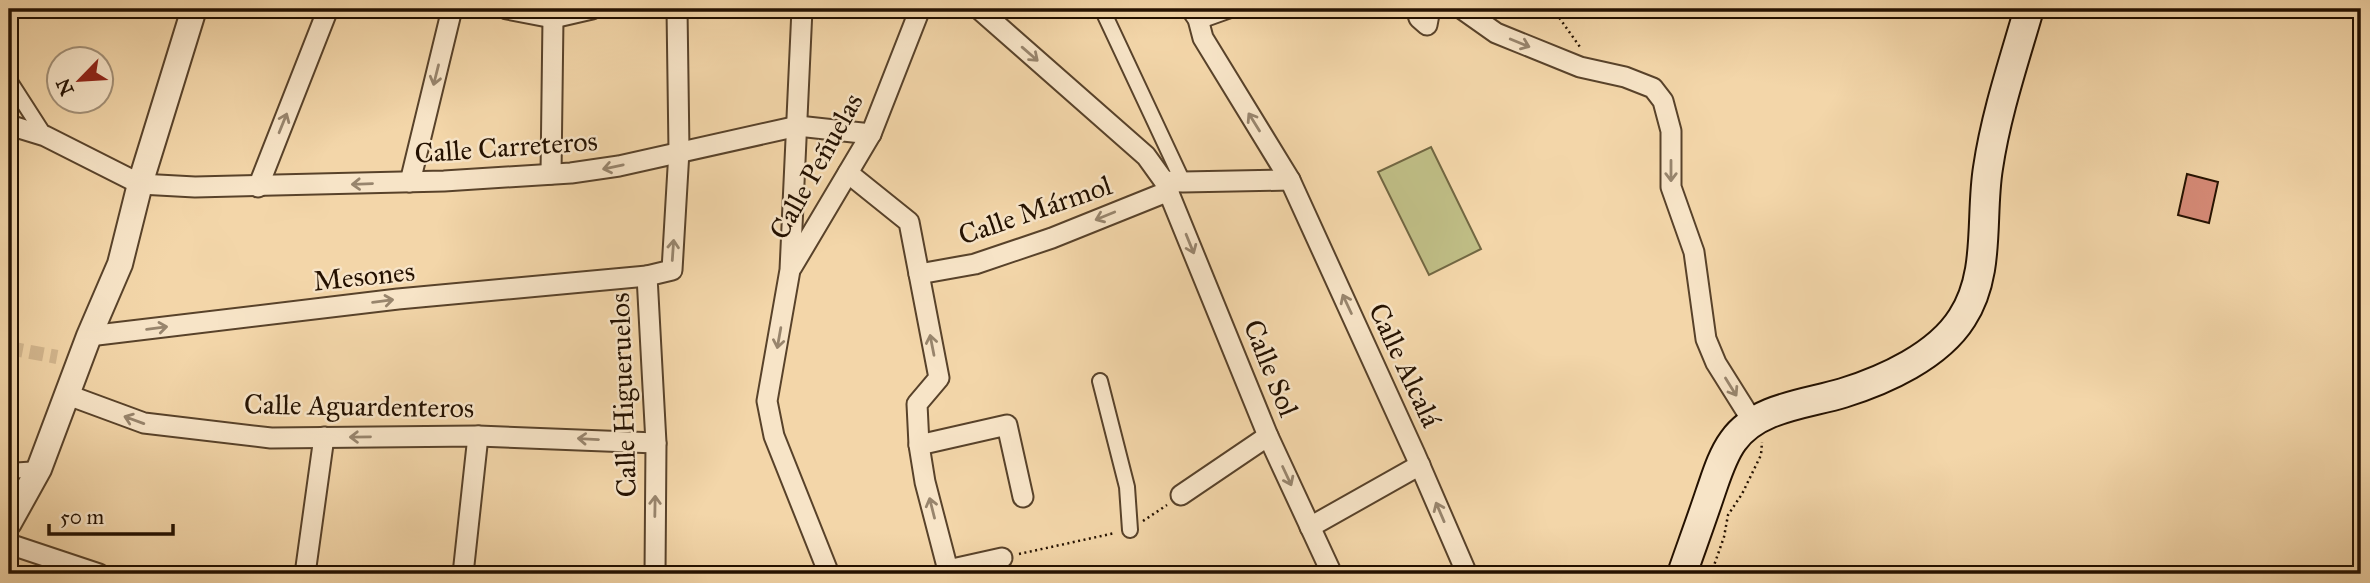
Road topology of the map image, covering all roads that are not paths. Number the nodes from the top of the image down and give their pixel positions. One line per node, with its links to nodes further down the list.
1 (194, 9): 28 (street)
2 (328, 9): 30 (street, one-way to 2)
3 (452, 9): 27 (street, one-way to 27)
4 (506, 9): 17 (street)
5 (586, 9): 17 (street)
6 (677, 9): 23 (street)
7 (802, 9): 20 (street)
8 (920, 9): 21 (street, Calle Peñuelas)
9 (979, 9): 29 (street, Calle Sol, one-way to 29)
10 (1102, 9): 29 (street)
11 (1226, 9): 16 (street)
12 (1416, 9): 13 (street)
13 (1430, 9)
14 (1462, 9): 37 (street, one-way to 37)
15 (2029, 9): 37 (main road)
16 (1194, 14): 26 (street, Calle Alcalá, one-way to 16)
17 (553, 18): 25 (street)
18 (9, 80): 22 (street)
19 (9, 125): 22 (street)
20 (798, 126): 21 (street, Calle Carreteros); 23 (street, Calle Carreteros); 31 (street)
21 (872, 134): 24 (street, Calle Peñuelas)
22 (45, 136): 28 (street)
23 (679, 151): 25 (street, Calle Carreteros, one-way to 25); 33 (street, Calle Higueruelos, one-way to 23)
24 (848, 173): 31 (street, Calle Peñuelas); 32 (street)
25 (551, 174): 27 (street, Calle Carreteros)
26 (1290, 180): 29 (street); 43 (street, Calle Alcalá, one-way to 26)
27 (410, 182): 30 (street, Calle Carreteros, one-way to 30)
28 (140, 184): 30 (street, Calle Carreteros); 34 (street)
29 (1172, 185): 32 (street, Calle Mármol, one-way to 32); 39 (street, Calle Sol, one-way to 39)
30 (258, 187)
31 (790, 270): 58 (street, one-way to 58)
32 (919, 274): 42 (street, one-way to 32)
33 (647, 275): 34 (street, Mesones, one-way to 33); 41 (street, Calle Higueruelos)
34 (89, 336): 36 (street)
35 (1101, 381): 50 (street)
36 (68, 394): 40 (street, Calle Aguardenteros, one-way to 36); 44 (street)
37 (1753, 422): 61 (main road)
38 (478, 436): 40 (street, Calle Aguardenteros, one-way to 40); 41 (street, Calle Aguardenteros, one-way to 38); 56 (street)
39 (1268, 436): 46 (street); 49 (street, Calle Sol, one-way to 49)
40 (324, 437): 55 (street)
41 (656, 443): 57 (street, Calle Higueruelos, one-way to 41)
42 (919, 445): 47 (street); 53 (street, one-way to 42)
43 (1420, 465): 49 (street); 60 (street, Calle Alcalá, one-way to 43)
44 (39, 469): 45 (street); 48 (street)
45 (9, 471)
46 (1181, 495)
47 (1023, 497)
48 (9, 523)
49 (1310, 527): 59 (street, Calle Sol)
50 (1130, 530)
51 (9, 544): 54 (street)
52 (1003, 558): 53 (street)
53 (948, 572)
54 (99, 574)
55 (305, 574)
56 (463, 574)
57 (655, 574)
58 (829, 574)
59 (1332, 574)
60 (1467, 574)
61 (1682, 574)

